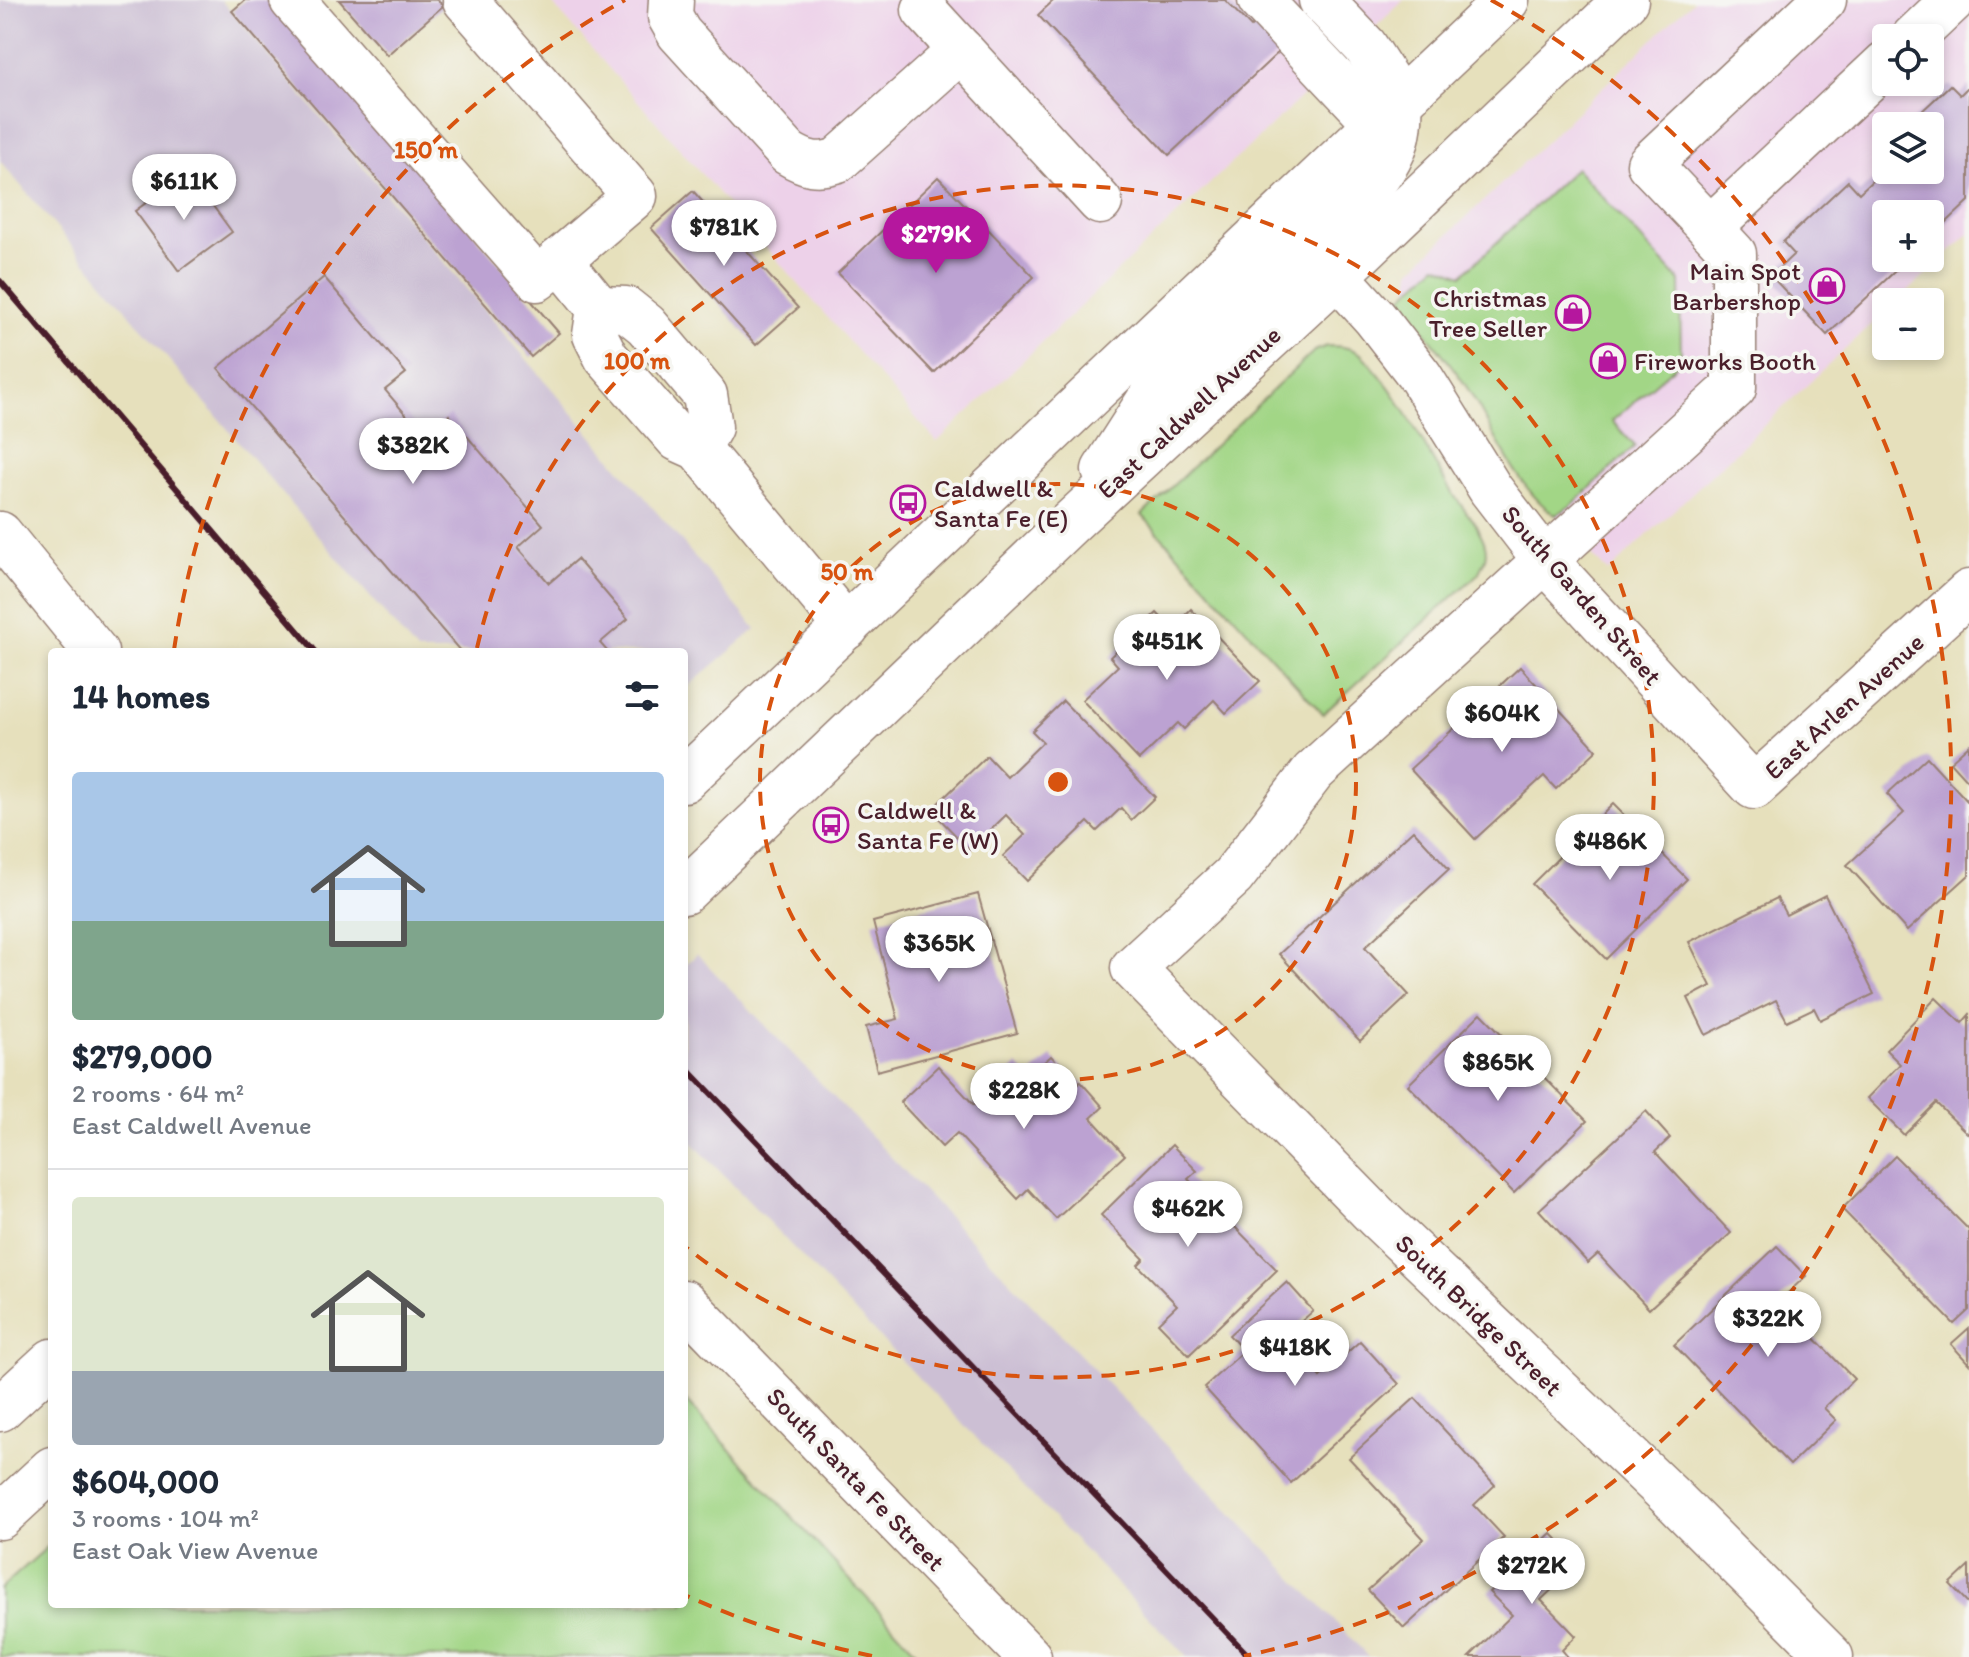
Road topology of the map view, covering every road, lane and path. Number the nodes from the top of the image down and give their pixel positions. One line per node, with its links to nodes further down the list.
1 (292, 0): 15 (street)
2 (465, 0): 15 (street)
3 (671, 0): 10 (street)
4 (1260, 0): 12 (street)
5 (1321, 0): 12 (street)
6 (1507, 0): 12 (street)
7 (1626, 0): 16 (street, East Caldwell Avenue)
8 (1824, 0): 14 (street)
9 (924, 3): 10 (street)
10 (961, 50): 13 (street)
11 (1872, 76): 14 (street)
12 (1388, 112): 17 (street); 21 (street)
13 (1100, 202)
14 (1710, 228): 19 (street)
15 (560, 260): 21 (street)
16 (1337, 276): 17 (street, East Caldwell Avenue); 19 (street, South Garden Street)
17 (1070, 523): 25 (street, East Caldwell Avenue)
18 (0, 534): 22 (street)
19 (1545, 560): 24 (street, South Garden Street); 32 (street, South Bridge Street)
20 (1969, 592): 24 (street, East Arlen Avenue)
21 (847, 627): 23 (street)
22 (93, 648)
23 (688, 776)
24 (1754, 787)
25 (688, 888)
26 (688, 1306): 31 (street, South Santa Fe Street)
27 (48, 1365): 28 (street)
28 (0, 1409)
29 (48, 1473): 30 (street)
30 (0, 1517)
31 (1029, 1657)
32 (1831, 1657)

